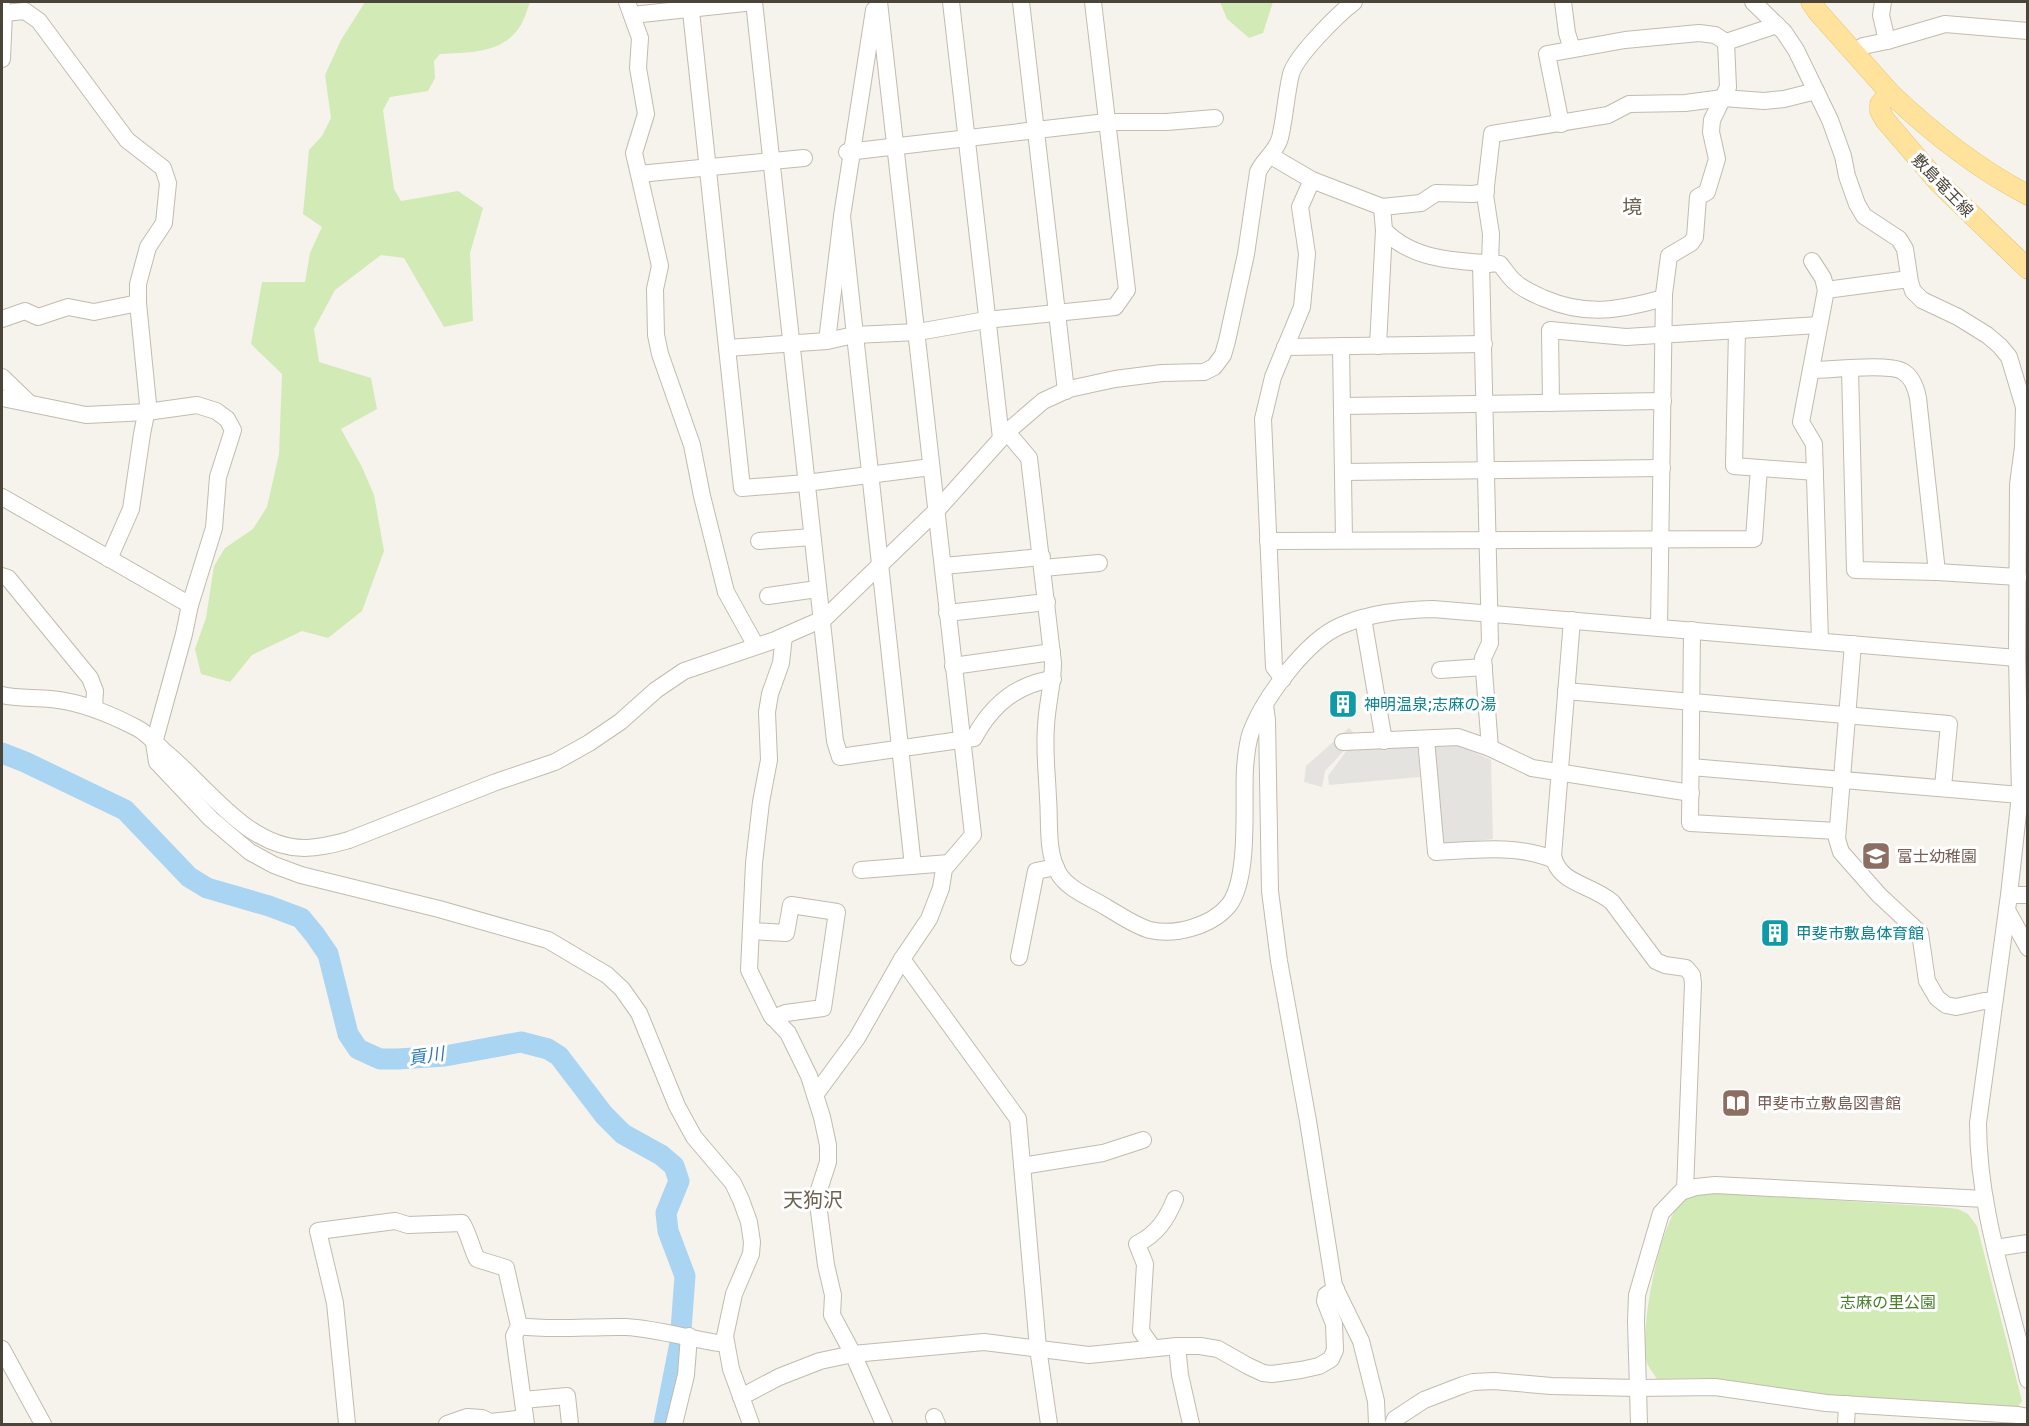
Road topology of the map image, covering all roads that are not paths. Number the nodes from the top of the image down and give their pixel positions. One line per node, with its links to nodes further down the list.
1 (754, 2): 11 (street); 33 (street)
2 (877, 2): 29 (street); 30 (street)
3 (951, 2): 28 (street)
4 (1021, 2): 27 (street)
5 (1093, 2): 25 (street)
6 (1354, 2): 31 (street)
7 (1563, 2): 18 (street)
8 (1753, 2): 14 (street)
9 (1811, 2): 19 (main road, 敷島竜王線)
10 (1884, 2): 16 (street)
11 (690, 5): 12 (street); 34 (street)
12 (629, 8): 35 (street)
13 (3, 10): 20 (street); 48 (street)
14 (1777, 25): 17 (street); 21 (street)
15 (2028, 31): 16 (street)
16 (1887, 41): 19 (street)
17 (1726, 42): 18 (street); 23 (street)
18 (1572, 49): 26 (street)
19 (1853, 53): 22 (main road, 敷島竜王線)
20 (2, 59)
21 (1816, 91): 23 (street); 45 (street)
22 (1890, 93): 38 (main road, 敷島竜王線); 44 (main road, 敷島竜王線)
23 (1723, 98): 26 (street); 47 (street)
24 (1215, 118): 25 (street)
25 (1106, 122): 27 (street); 49 (street)
26 (1561, 124): 37 (street)
27 (1035, 130): 28 (street); 49 (street)
28 (967, 138): 29 (street); 51 (street)
29 (895, 146): 30 (street); 54 (street)
30 (849, 152): 40 (street)
31 (1271, 156): 36 (street); 69 (street)
32 (804, 158): 33 (street)
33 (771, 161): 34 (street); 58 (street)
34 (708, 166): 35 (street); 63 (street)
35 (639, 174): 116 (street)
36 (1312, 180): 39 (street); 62 (street)
37 (1486, 192): 39 (street); 43 (street)
38 (2028, 195)
39 (1382, 207): 41 (street)
40 (842, 216): 56 (street); 57 (street)
41 (1384, 230): 43 (street); 61 (street)
42 (1812, 261): 46 (street)
43 (1485, 263): 47 (street); 59 (street)
44 (2028, 268)
45 (1909, 279): 46 (street); 64 (street)
46 (1826, 290): 52 (street)
47 (1664, 298): 55 (street)
48 (138, 303): 50 (street); 76 (street)
49 (1057, 313): 51 (street); 69 (street)
50 (2, 319)
51 (986, 320): 54 (street); 77 (street)
52 (1819, 325): 53 (street); 67 (street)
53 (1737, 330): 55 (street); 80 (street)
54 (918, 332): 56 (street); 78 (street)
55 (1664, 334): 71 (street); 72 (street)
56 (854, 335): 57 (street); 84 (street)
57 (827, 341): 58 (street)
58 (791, 343): 63 (street); 85 (street)
59 (1484, 344): 61 (street); 74 (street)
60 (1341, 346): 61 (street); 62 (street); 75 (street)
61 (1378, 346)
62 (1285, 347): 93 (street)
63 (727, 348): 85 (street)
64 (2009, 357): 65 (street); 101 (street)
65 (2028, 367)
66 (1850, 369): 67 (street); 99 (street); 99 (street)
67 (1811, 370): 83 (street)
68 (2, 377): 73 (street)
69 (1066, 391): 77 (street)
70 (2, 398): 73 (street)
71 (1663, 401): 72 (street); 79 (street)
72 (1551, 403): 74 (street)
73 (30, 404): 76 (street)
74 (1485, 404): 75 (street); 81 (street)
75 (1342, 406): 82 (street)
76 (147, 412): 94 (street); 105 (street)
77 (1004, 435): 87 (street); 95 (street)
78 (931, 467): 84 (street); 87 (street)
79 (1662, 468): 81 (street); 90 (street)
80 (1758, 468): 83 (street); 90 (street)
81 (1486, 471): 82 (street); 89 (street)
82 (1342, 472): 91 (street)
83 (1815, 472): 114 (street)
84 (869, 475): 85 (street); 97 (street)
85 (806, 483): 88 (street)
86 (2, 497): 94 (street)
87 (937, 510): 97 (street); 98 (street)
88 (812, 537): 92 (street); 102 (street)
89 (1487, 538): 90 (street); 91 (street); 107 (street)
90 (1661, 538): 111 (street)
91 (1344, 540): 93 (street)
92 (759, 541)
93 (1268, 541): 122 (street)
94 (110, 559): 105 (street)
95 (1042, 562): 96 (street); 98 (street); 104 (street)
96 (1099, 563)
97 (879, 566): 109 (street); 136 (street)
98 (943, 566): 106 (street)
99 (1937, 572): 101 (street)
100 (2, 576): 128 (street)
101 (2018, 577): 118 (street)
102 (817, 589): 103 (street); 109 (street)
103 (768, 596)
104 (1047, 602): 106 (street); 117 (street)
105 (190, 605): 134 (street)
106 (947, 613): 119 (street)
107 (1489, 613): 108 (street); 110 (street); 120 (street)
108 (1363, 618): 122 (street); 133 (street)
109 (820, 620): 113 (street); 136 (street)
110 (1572, 620): 111 (street); 124 (street)
111 (1659, 627): 112 (street)
112 (1692, 630): 114 (street); 126 (street)
113 (784, 636): 116 (street); 151 (street)
114 (1820, 641): 115 (street)
115 (1853, 644): 118 (street); 129 (street)
116 (756, 646): 134 (street)
117 (1052, 652): 119 (street); 123 (street)
118 (2017, 658): 142 (street)
119 (953, 666): 131 (street)
120 (1484, 667): 121 (street); 135 (street)
121 (1440, 670)
122 (1283, 679): 127 (street)
123 (1053, 680): 131 (street); 147 (street)
124 (1566, 691): 126 (street); 138 (street)
125 (2, 695): 128 (street)
126 (1692, 702): 129 (street); 137 (street)
127 (1265, 705): 147 (street); 165 (street)
128 (94, 708): 134 (street)
129 (1847, 716): 139 (street); 140 (street)
130 (1426, 739): 133 (street); 135 (street); 144 (street)
131 (962, 740): 136 (street); 145 (street)
132 (1343, 741): 133 (street)
133 (1384, 741)
134 (154, 743): 168 (street)
135 (1490, 748): 138 (street)
136 (899, 749): 146 (street)
137 (1691, 767): 139 (street); 141 (street)
138 (1560, 772): 141 (street); 144 (street)
139 (1842, 779): 140 (street); 143 (street)
140 (1943, 787): 142 (street)
141 (1691, 793): 143 (street)
142 (2020, 795): 150 (street)
143 (1838, 831): 155 (street)
144 (1554, 860): 160 (street)
145 (949, 863): 146 (street); 154 (street)
146 (913, 866): 148 (street)
147 (1056, 867): 153 (street)
148 (861, 870)
149 (2028, 895): 150 (street)
150 (2008, 903): 152 (street); 155 (street)
151 (751, 931): 156 (street); 156 (street)
152 (2028, 948)
153 (1019, 957)
154 (902, 959): 157 (street); 159 (street)
155 (1994, 1002): 162 (street)
156 (773, 1018): 157 (street)
157 (815, 1095): 173 (street)
158 (1143, 1140): 159 (street)
159 (1022, 1166): 170 (street)
160 (1685, 1190): 162 (street); 175 (street)
161 (1175, 1199): 171 (street)
162 (1985, 1199): 164 (street)
163 (2028, 1243): 164 (street)
164 (1995, 1248): 174 (street)
165 (1336, 1289): 169 (street); 192 (street)
166 (519, 1326): 167 (street); 177 (street); 184 (street)
167 (683, 1335): 168 (street); 187 (street)
168 (726, 1344): 176 (street)
169 (1177, 1346): 171 (street); 191 (street)
170 (1038, 1348): 171 (street); 173 (street); 190 (street)
171 (1153, 1348)
172 (2, 1349): 183 (street)
173 (853, 1354): 176 (street); 189 (street)
174 (2028, 1380)
175 (1638, 1388): 178 (street); 181 (street); 193 (street)
176 (741, 1397): 188 (street)
177 (523, 1400): 182 (street); 186 (street)
178 (1847, 1404): 180 (street); 194 (street)
179 (2028, 1417): 180 (street)
180 (1942, 1418)
181 (1402, 1420)
182 (526, 1421): 185 (street)
183 (43, 1425)
184 (347, 1425)
185 (447, 1425)
186 (570, 1425)
187 (674, 1425)
188 (751, 1425)
189 (884, 1425)
190 (1049, 1425)
191 (1191, 1425)
192 (1377, 1425)
193 (1639, 1425)
194 (1846, 1425)

